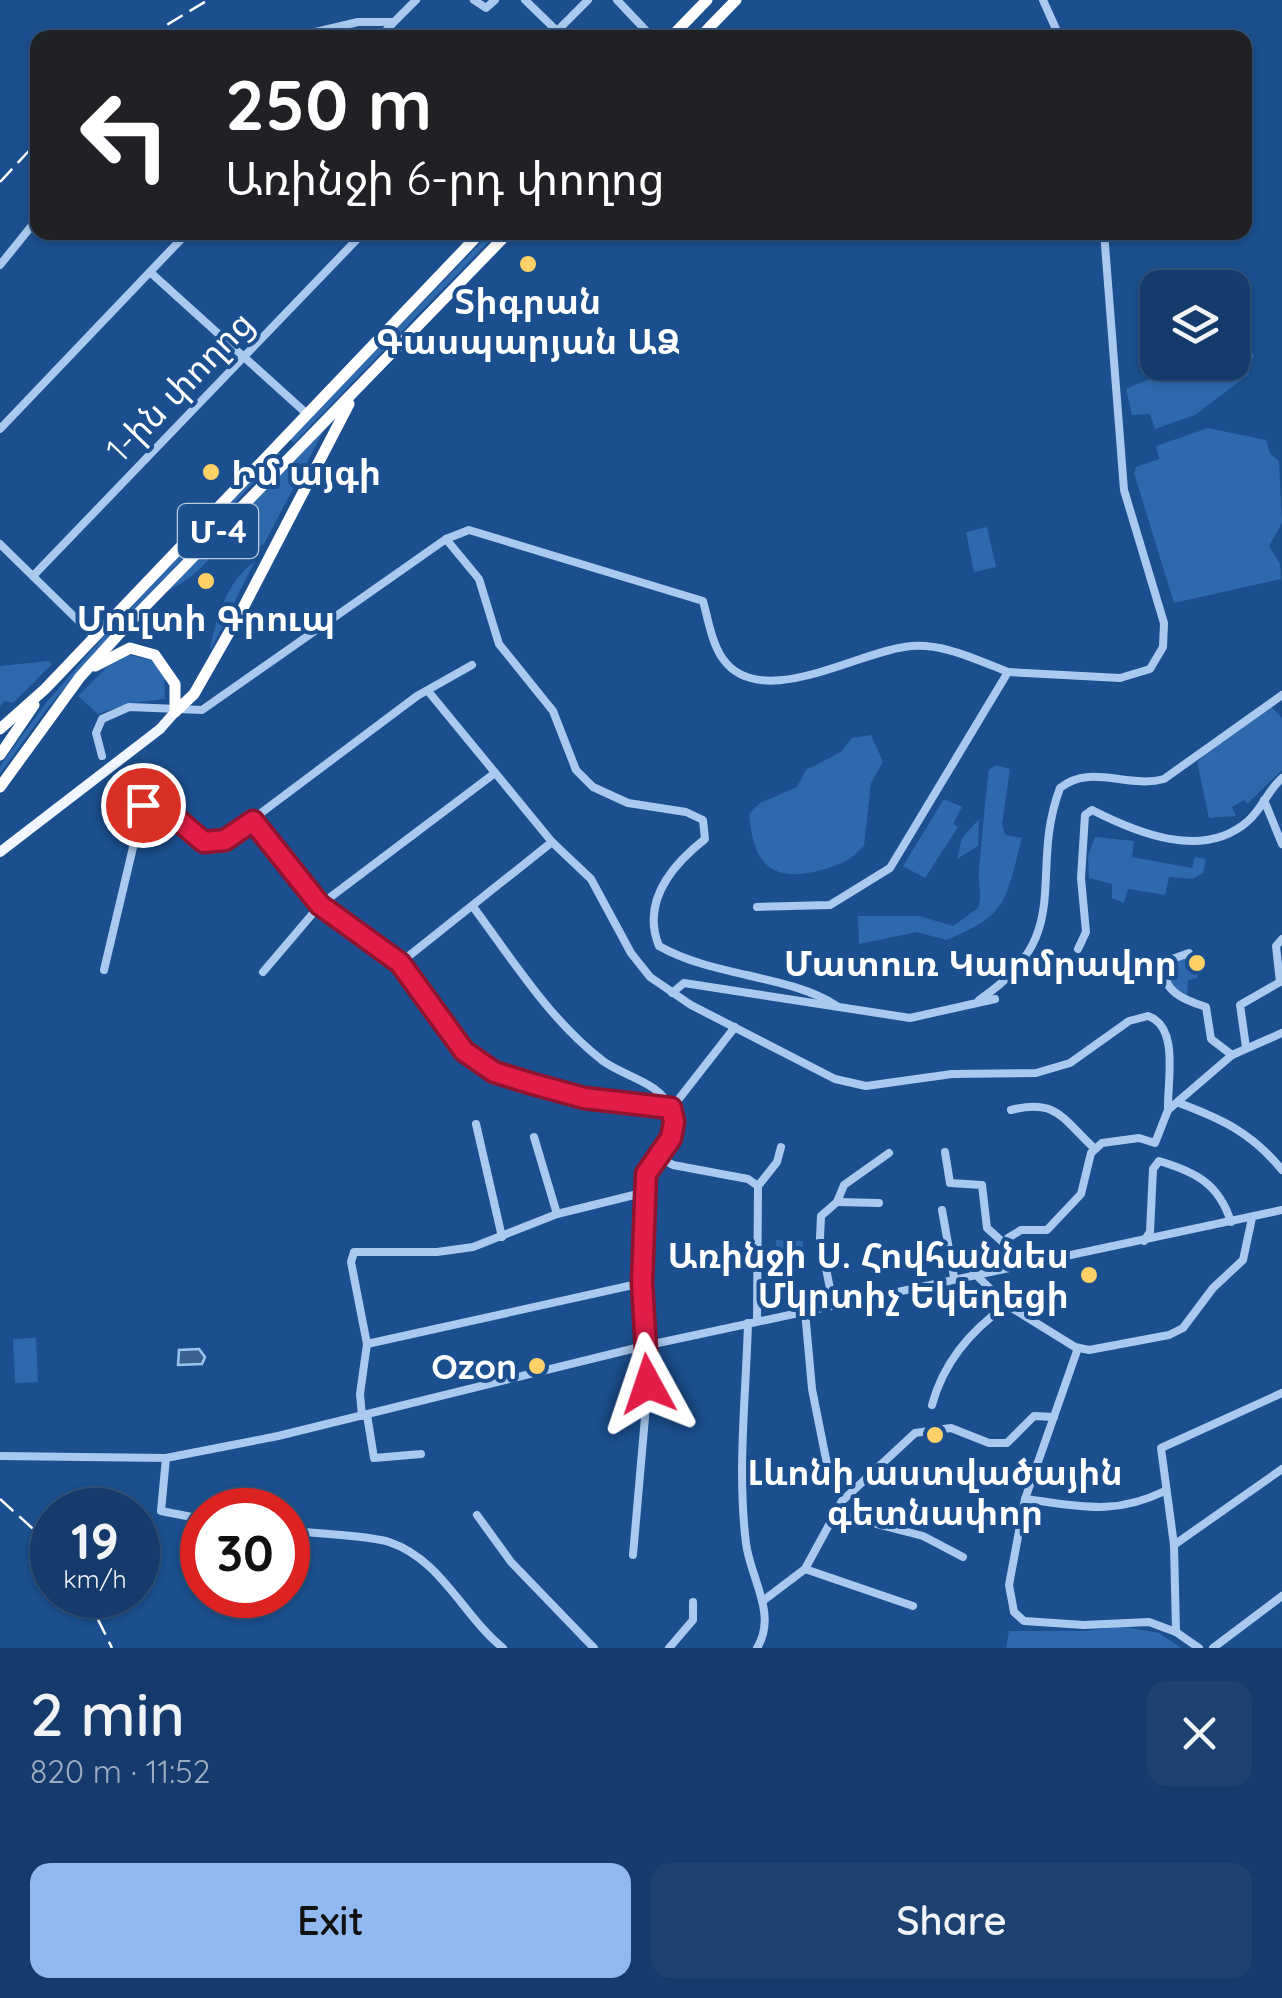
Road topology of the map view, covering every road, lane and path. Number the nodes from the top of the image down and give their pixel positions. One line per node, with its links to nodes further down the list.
1 (416, 0): 10 (street)
2 (474, 0): 3 (street)
3 (495, 0)
4 (526, 0): 13 (street)
5 (588, 0): 14 (street)
6 (618, 0): 15 (street)
7 (707, 0): 16 (highway)
8 (736, 0): 17 (highway)
9 (1043, 0): 18 (street)
10 (394, 22): 11 (street); 12 (street)
11 (324, 30)
12 (386, 30)
13 (551, 30)
14 (558, 30)
15 (646, 30)
16 (678, 30)
17 (707, 30)
18 (1056, 30)
19 (30, 228): 25 (street)
20 (180, 240): 26 (street)
21 (356, 240): 27 (street, 1-ին փողոց)
22 (474, 240): 29 (highway, Մ-4)
23 (501, 240): 28 (highway, Մ-4)
24 (1105, 240): 40 (street)
25 (0, 265)
26 (150, 272): 27 (street); 30 (street)
27 (244, 358): 29 (street); 35 (street, 1-ին փողոց)
28 (359, 387): 32 (highway, Մ-4); 45 (highway)
29 (306, 414): 31 (highway, Մ-4)
30 (0, 429)
31 (279, 442): 32 (highway); 36 (highway, Մ-4)
32 (291, 455): 37 (highway, Մ-4)
33 (446, 539): 40 (street); 45 (street); 71 (street)
34 (0, 544): 35 (street)
35 (33, 576): 38 (street)
36 (116, 613): 37 (highway); 38 (highway, Մ-4)
37 (127, 625): 41 (highway, Մ-4)
38 (94, 636): 42 (highway, Մ-4)
39 (472, 665): 43 (street)
40 (1008, 672): 60 (street)
41 (80, 677): 45 (highway); 52 (highway, Մ-4)
42 (44, 690): 46 (highway); 47 (highway, Մ-4)
43 (428, 691): 49 (street); 55 (street)
44 (1282, 695): 70 (street)
45 (175, 712): 48 (street); 58 (main road, bridge)
46 (0, 729)
47 (0, 754)
48 (102, 756)
49 (494, 773): 56 (street); 59 (street)
50 (122, 776): 54 (street)
51 (1282, 778): 53 (street)
52 (0, 786)
53 (1264, 800): 57 (street); 63 (street)
54 (143, 805): 55 (street); 66 (street)
55 (253, 821): 59 (street)
56 (552, 842): 61 (street); 68 (street)
57 (1282, 844)
58 (0, 852)
59 (320, 905): 65 (street); 67 (street)
60 (757, 907)
61 (474, 908): 65 (street); 77 (street)
62 (1282, 939): 74 (street)
63 (1078, 949)
64 (1189, 952): 75 (street)
65 (400, 963): 77 (street)
66 (104, 970)
67 (262, 972)
68 (672, 993): 71 (street); 72 (street)
69 (995, 999): 70 (street)
70 (980, 1000): 71 (street)
71 (838, 1006)
72 (735, 1027): 77 (street); 79 (street)
73 (1282, 1033): 74 (street)
74 (1246, 1047): 75 (street)
75 (1232, 1055): 76 (street)
76 (1178, 1103): 79 (street); 87 (street)
77 (671, 1108): 86 (street)
78 (1011, 1110): 83 (street)
79 (1168, 1110): 83 (street)
80 (476, 1124): 97 (street)
81 (534, 1137): 94 (street)
82 (780, 1147): 88 (street)
83 (1096, 1148): 99 (street)
84 (945, 1152): 99 (street)
85 (890, 1153): 90 (street)
86 (659, 1156): 88 (street); 89 (street)
87 (1282, 1170)
88 (758, 1186): 107 (street)
89 (646, 1192): 94 (street); 103 (street)
90 (837, 1202): 91 (street); 104 (street)
91 (879, 1204)
92 (942, 1210): 102 (street)
93 (1282, 1210): 95 (street)
94 (557, 1214): 97 (street)
95 (1252, 1218): 96 (street); 110 (street)
96 (1231, 1222): 98 (street); 98 (street)
97 (502, 1237): 108 (street)
98 (1143, 1242): 100 (street)
99 (1006, 1245): 100 (street)
100 (999, 1268): 101 (street)
101 (974, 1273): 102 (street); 105 (street)
102 (954, 1278): 104 (street)
103 (642, 1283): 108 (street); 109 (street)
104 (833, 1304): 106 (street)
105 (1007, 1305): 110 (street); 112 (street)
106 (804, 1311): 107 (street); 118 (street)
107 (752, 1322): 109 (street); 131 (street)
108 (367, 1344): 113 (street)
109 (644, 1346): 113 (street); 127 (street)
110 (1078, 1348): 114 (street)
111 (1282, 1393): 120 (street)
112 (932, 1406)
113 (364, 1416): 115 (street); 117 (street)
114 (1054, 1417): 121 (street); 122 (street)
115 (421, 1454)
116 (0, 1456): 117 (street)
117 (166, 1458): 123 (street)
118 (827, 1464)
119 (1282, 1469): 126 (street)
120 (1166, 1491): 121 (street); 126 (street)
121 (1024, 1499): 134 (street)
122 (834, 1513): 128 (street); 129 (street)
123 (180, 1514)
124 (477, 1515): 136 (street)
125 (310, 1532): 135 (street)
126 (1174, 1545): 134 (street)
127 (633, 1556)
128 (964, 1557)
129 (804, 1568): 131 (street); 133 (street)
130 (1282, 1596): 140 (street)
131 (764, 1600): 138 (street)
132 (694, 1602): 137 (street)
133 (913, 1606)
134 (1176, 1632): 139 (street)
135 (503, 1648)
136 (594, 1648)
137 (669, 1648)
138 (757, 1648)
139 (1199, 1648)
140 (1213, 1648)

